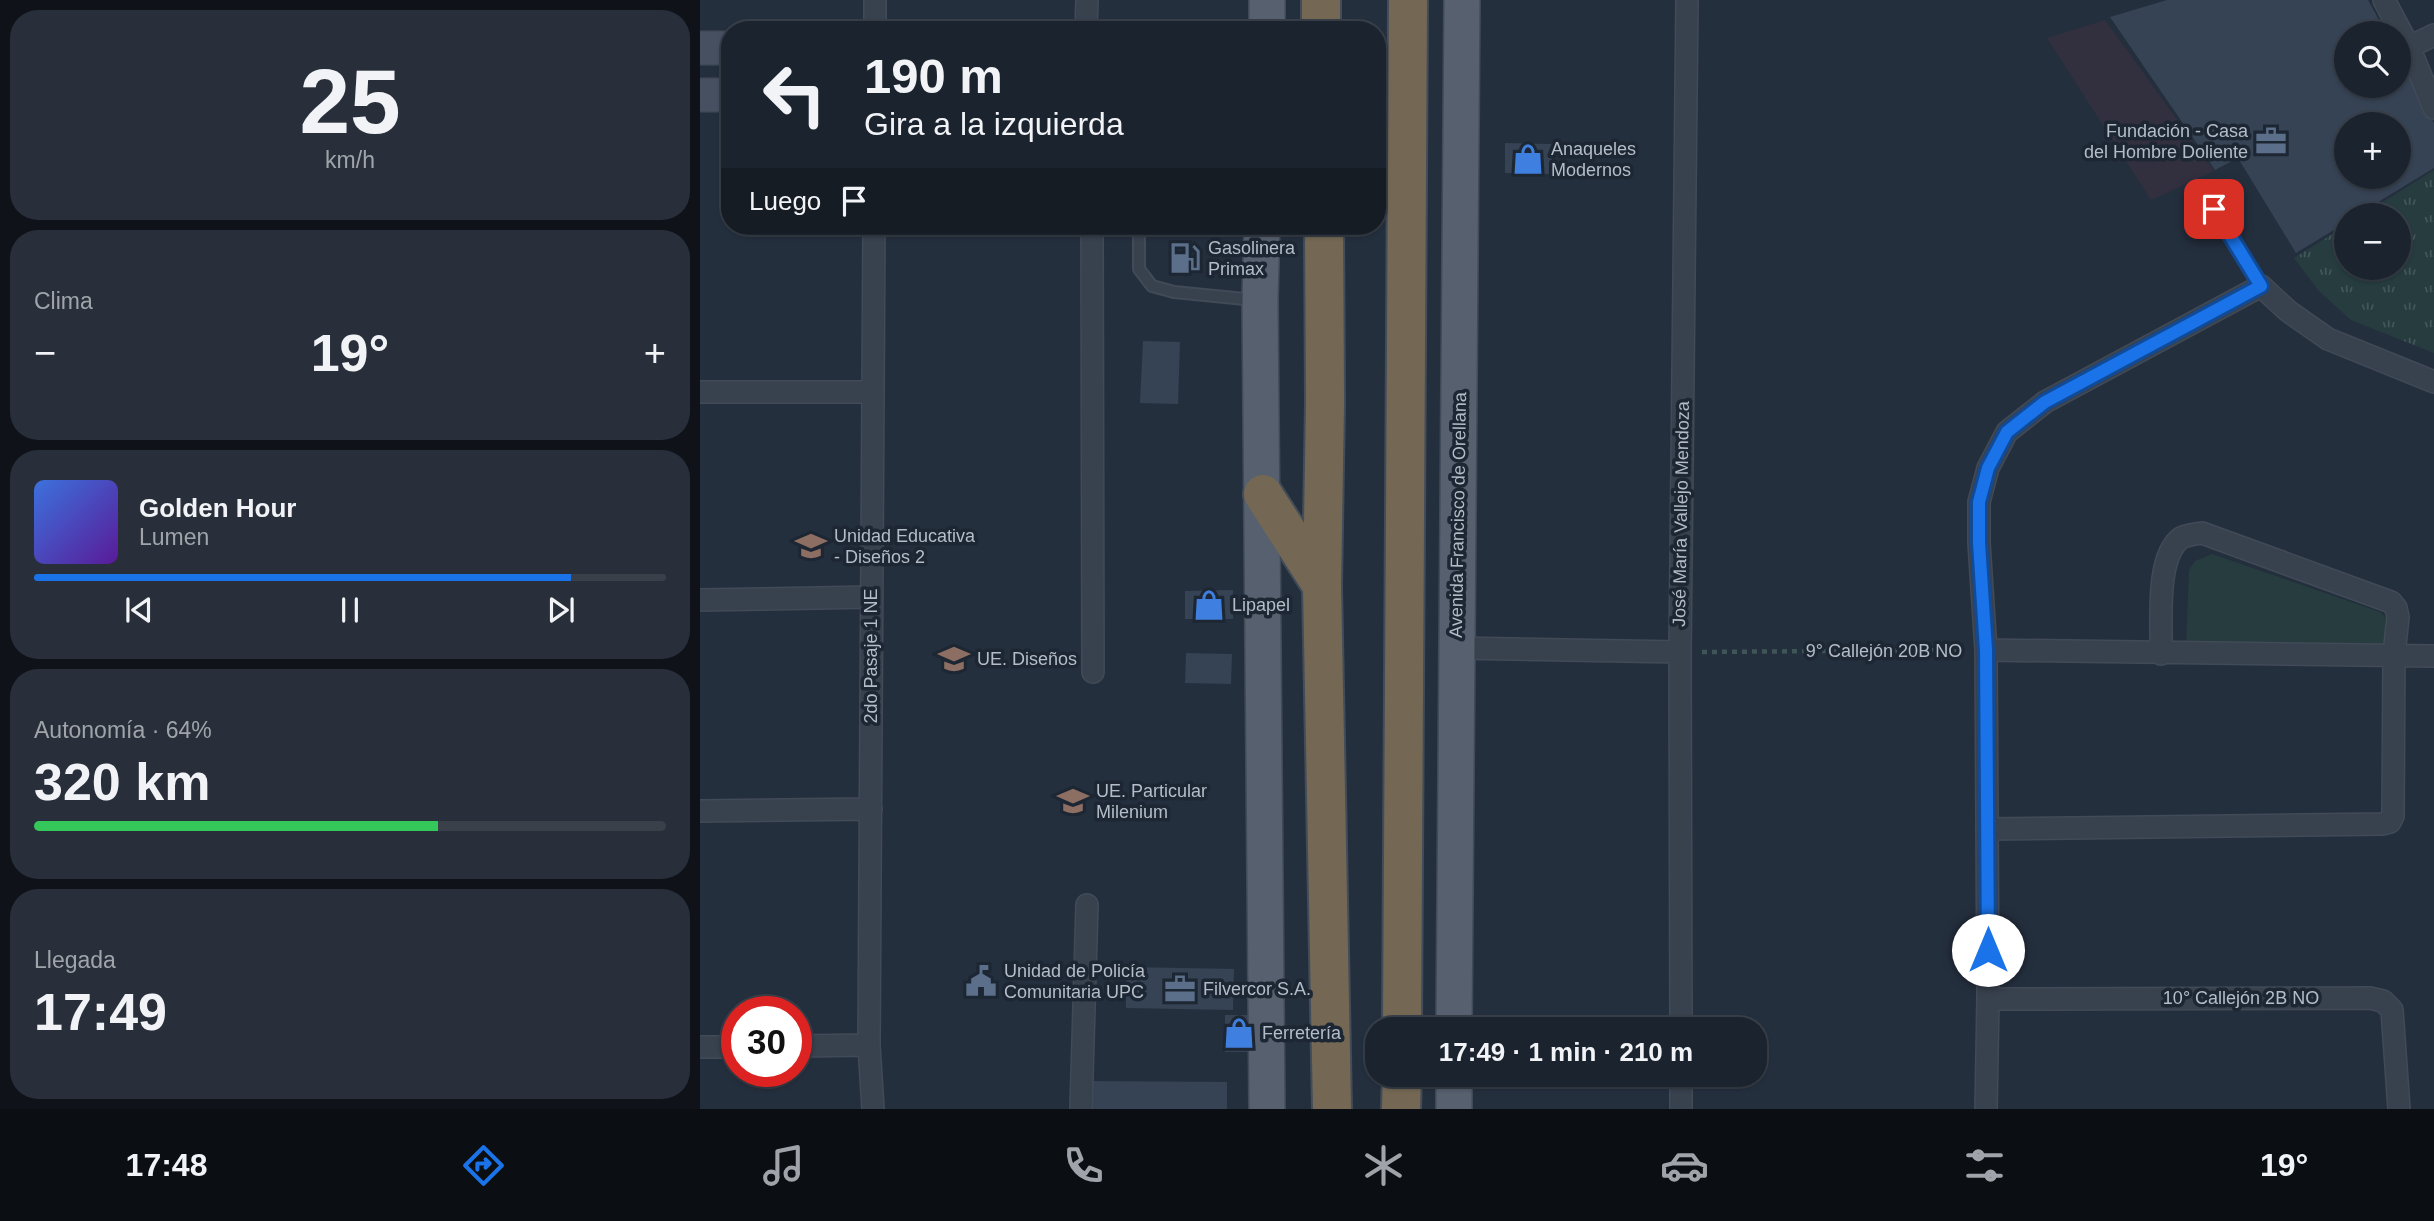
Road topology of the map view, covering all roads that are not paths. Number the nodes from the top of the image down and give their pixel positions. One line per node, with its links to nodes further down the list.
1 (875, 0): 9 (street)
2 (1087, 0): 10 (street)
3 (1267, 0): 11 (main road)
4 (1321, 0): 12 (highway)
5 (1408, 0): 49 (highway)
6 (1462, 0): 37 (main road, Avenida Francisco de Orellana)
7 (1686, 0): 39 (street, José María Vallejo Mendoza)
8 (2384, 0): 13 (street)
9 (875, 21)
10 (1086, 21)
11 (1267, 21)
12 (1321, 21)
13 (2395, 21)
14 (2434, 35): 15 (street)
15 (2411, 46)
16 (700, 48): 17 (main road)
17 (721, 48)
18 (2411, 52): 21 (street)
19 (700, 95): 20 (main road)
20 (721, 95)
21 (2434, 108)
22 (2214, 209): 28 (lane)
23 (874, 235): 32 (street, 2do Pasaje 1 NE)
24 (1092, 235): 43 (street)
25 (1139, 235): 29 (lane)
26 (1262, 235): 29 (main road)
27 (1324, 235): 34 (highway)
28 (2261, 286): 30 (street); 38 (street)
29 (1261, 300): 33 (main road)
30 (2434, 382)
31 (700, 392): 32 (street)
32 (873, 392): 35 (street, 2do Pasaje 1 NE)
33 (1263, 494): 34 (highway); 61 (main road)
34 (1322, 586): 62 (highway)
35 (872, 597): 36 (street); 44 (street, 2do Pasaje 1 NE)
36 (700, 600)
37 (1457, 648): 39 (street); 50 (main road, Avenida Francisco de Orellana)
38 (1986, 650): 40 (street, 9° Callejón 20B NO); 46 (street)
39 (1680, 652): 51 (street, José María Vallejo Mendoza)
40 (2161, 654): 41 (street, 9° Callejón 20B NO); 41 (street)
41 (2394, 654): 42 (street, 9° Callejón 20B NO); 46 (street)
42 (2434, 656)
43 (1093, 672)
44 (871, 809): 45 (street); 52 (street, 2do Pasaje 1 NE)
45 (700, 811)
46 (1987, 829): 48 (street)
47 (1087, 905): 60 (street)
48 (1988, 999): 66 (street); 67 (street, 10° Callejón 2B NO)
49 (1402, 1017)
50 (1454, 1017)
51 (1681, 1017)
52 (869, 1045): 53 (street); 59 (street, 2do Pasaje 1 NE)
53 (812, 1046)
54 (700, 1047): 55 (street)
55 (721, 1047)
56 (1402, 1087): 63 (highway)
57 (1454, 1087): 64 (main road)
58 (1681, 1087): 65 (street)
59 (873, 1109)
60 (1081, 1109)
61 (1267, 1109)
62 (1332, 1109)
63 (1401, 1109)
64 (1454, 1109)
65 (1681, 1109)
66 (1986, 1109)
67 (2399, 1109)

